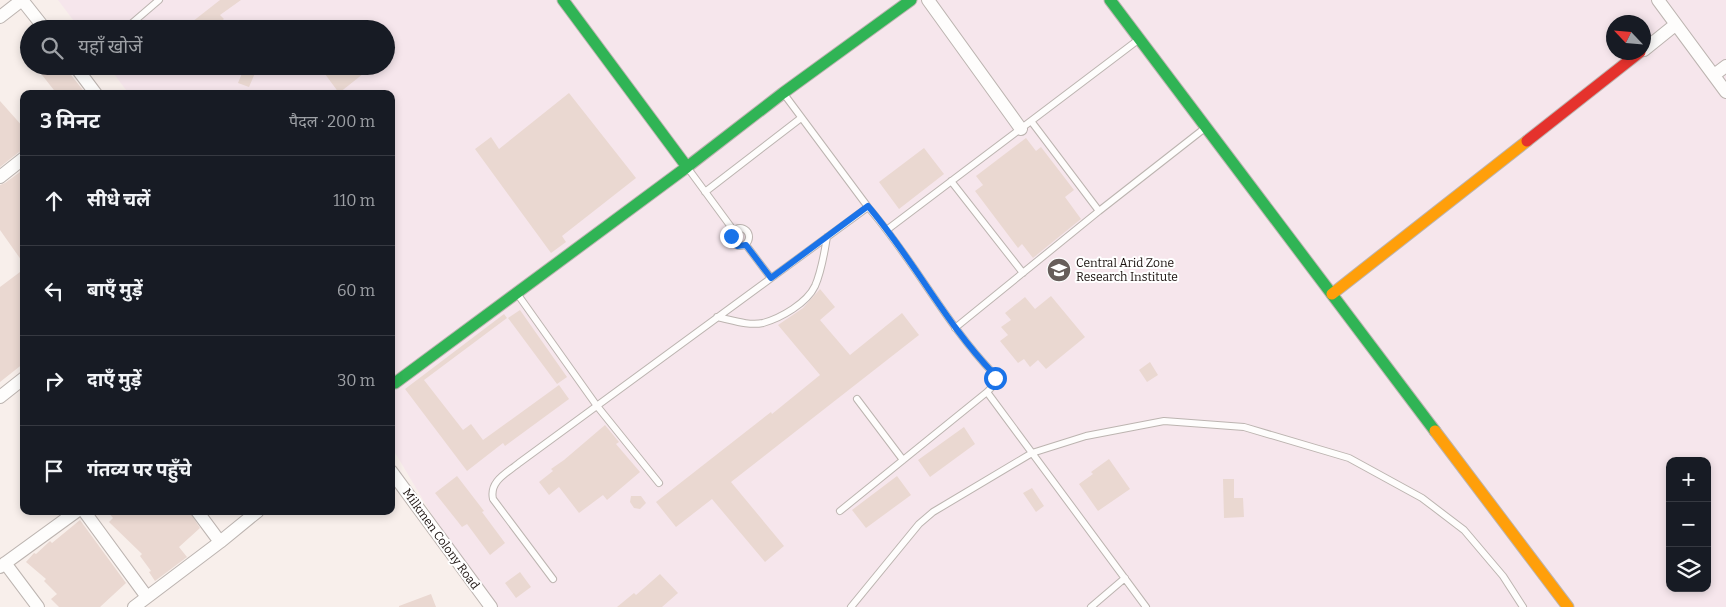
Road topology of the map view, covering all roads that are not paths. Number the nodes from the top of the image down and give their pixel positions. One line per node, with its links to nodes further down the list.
1 (22, 0): 8 (street); 9 (street)
2 (159, 0): 10 (lane)
3 (563, 0): 26 (street)
4 (911, 0): 20 (street)
5 (928, 0): 24 (street)
6 (1110, 0): 12 (street)
7 (1658, 0): 11 (street)
8 (0, 17)
9 (38, 20)
10 (136, 20)
11 (1675, 25): 13 (street); 17 (street)
12 (1140, 39): 22 (lane); 23 (street)
13 (1651, 44)
14 (1630, 60): 39 (street)
15 (1726, 66): 17 (street)
16 (82, 75): 18 (street)
17 (1714, 75): 19 (street)
18 (93, 90)
19 (1726, 92)
20 (783, 93): 21 (lane); 26 (street)
21 (801, 118): 29 (lane); 30 (lane)
22 (1032, 121): 24 (lane); 31 (lane)
23 (1206, 127): 31 (lane); 39 (street)
24 (1021, 129): 28 (lane)
25 (20, 161): 27 (street)
26 (687, 167): 29 (lane); 38 (street)
27 (0, 177)
28 (951, 181): 32 (lane); 36 (lane)
29 (706, 192): 33 (lane)
30 (868, 206): 32 (lane); 34 (lane)
31 (1099, 210): 36 (lane)
32 (888, 229): 41 (lane)
33 (734, 231): 35 (lane); 35 (lane)
34 (827, 237): 37 (lane); 40 (lane)
35 (746, 245): 37 (lane)
36 (1022, 273): 41 (lane)
37 (771, 278): 40 (lane)
38 (516, 292): 43 (street); 47 (lane)
39 (1332, 294): 69 (street)
40 (717, 317): 47 (lane)
41 (954, 328): 44 (lane)
42 (20, 381): 45 (street)
43 (396, 383)
44 (987, 392): 48 (lane); 49 (lane)
45 (0, 397)
46 (857, 399): 49 (lane)
47 (597, 406): 51 (lane); 60 (lane)
48 (1032, 453): 59 (lane); 65 (lane); 68 (lane)
49 (903, 460): 52 (lane)
50 (395, 477): 64 (street, Milkmen Colony Road)
51 (659, 483)
52 (840, 511)
53 (71, 515): 58 (street)
54 (87, 515): 61 (street)
55 (200, 515): 57 (street)
56 (253, 515): 57 (street)
57 (220, 542): 61 (street)
58 (2, 565): 62 (street)
59 (1125, 578): 66 (lane); 67 (lane)
60 (553, 579)
61 (147, 597): 63 (street)
62 (38, 607)
63 (134, 607)
64 (491, 607)
65 (850, 607)
66 (1091, 607)
67 (1146, 607)
68 (1523, 607)
69 (1568, 607)

